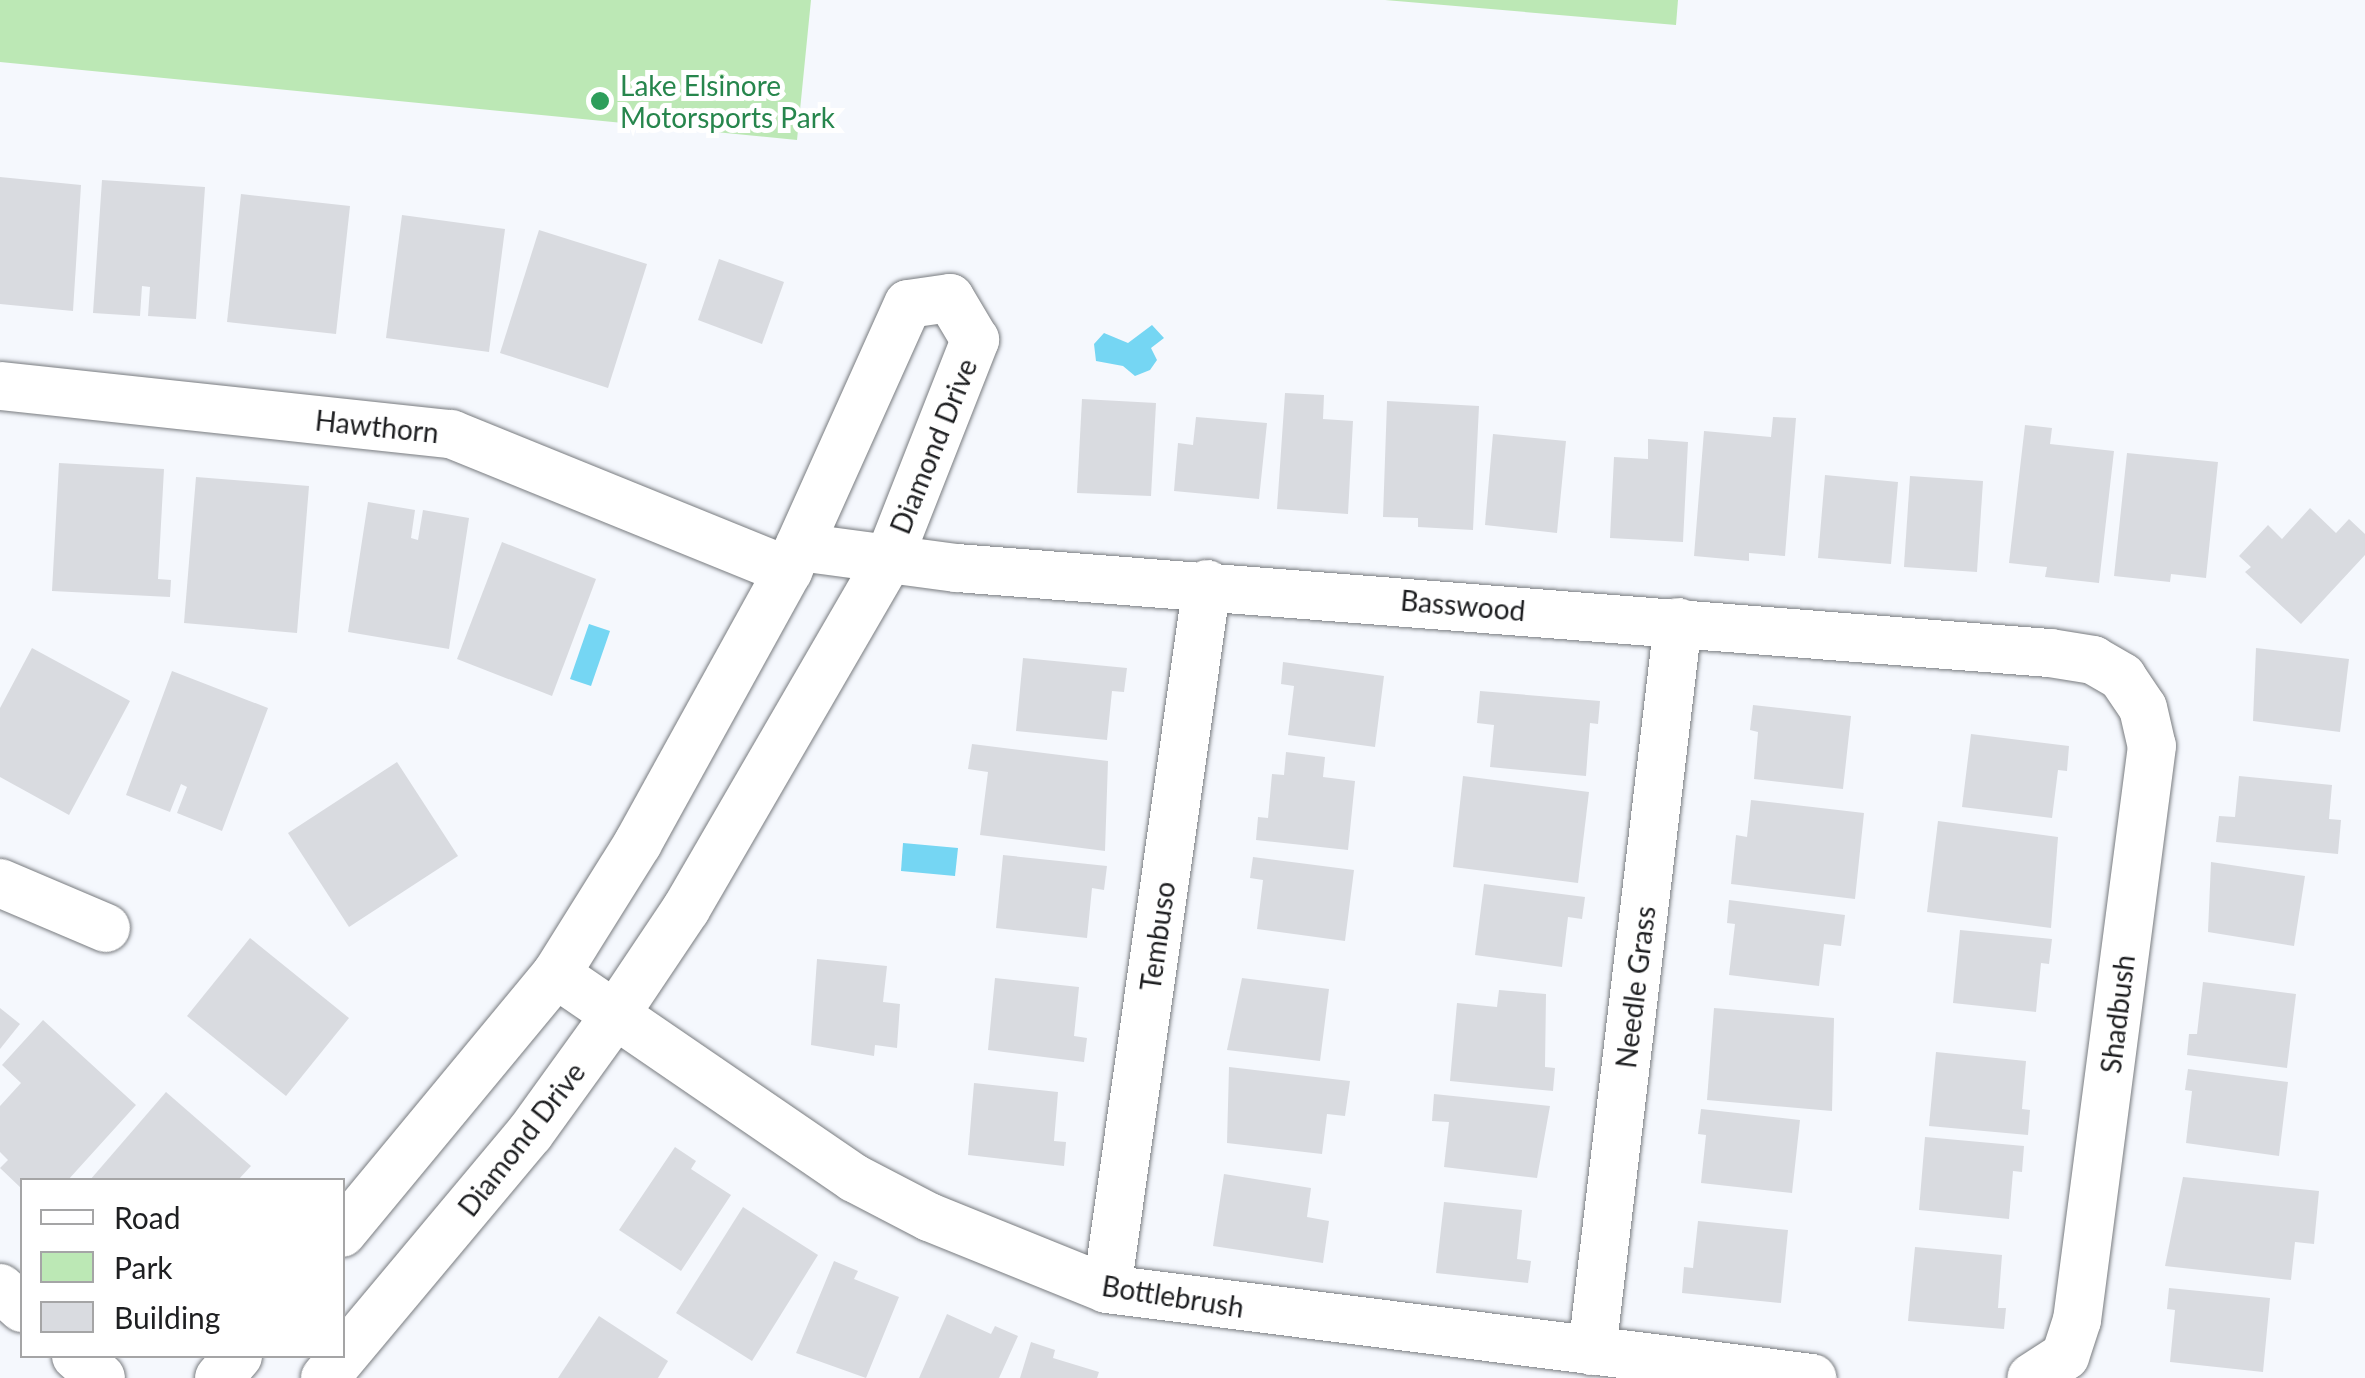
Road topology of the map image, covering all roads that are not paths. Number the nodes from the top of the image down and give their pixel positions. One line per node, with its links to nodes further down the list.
1 (0, 386): 2 (street, Hawthorn)
2 (794, 559): 3 (street, Basswood); 3 (street, Diamond Drive); 9 (street, Diamond Drive)
3 (888, 561): 4 (street, Basswood); 10 (street, Diamond Drive)
4 (1208, 584): 5 (street, Basswood); 13 (street, Tembuso)
5 (1678, 622): 6 (street, Basswood); 15 (street, Needle Grass)
6 (2122, 677): 20 (street, Shadbush)
7 (0, 883): 8 (street)
8 (106, 928)
9 (556, 974): 10 (street, Bottlebrush); 11 (street, Diamond Drive)
10 (615, 1015): 13 (street, Bottlebrush); 16 (street, Diamond Drive)
11 (345, 1229)
12 (0, 1288): 14 (street)
13 (1107, 1289): 15 (street, Bottlebrush)
14 (20, 1306)
15 (1592, 1351): 24 (street, Bottlebrush)
16 (345, 1354)
17 (78, 1358): 21 (street)
18 (236, 1358): 22 (street)
19 (342, 1358): 23 (street, Diamond Drive)
20 (2048, 1367)
21 (101, 1378)
22 (219, 1378)
23 (325, 1378)
24 (1812, 1378)

